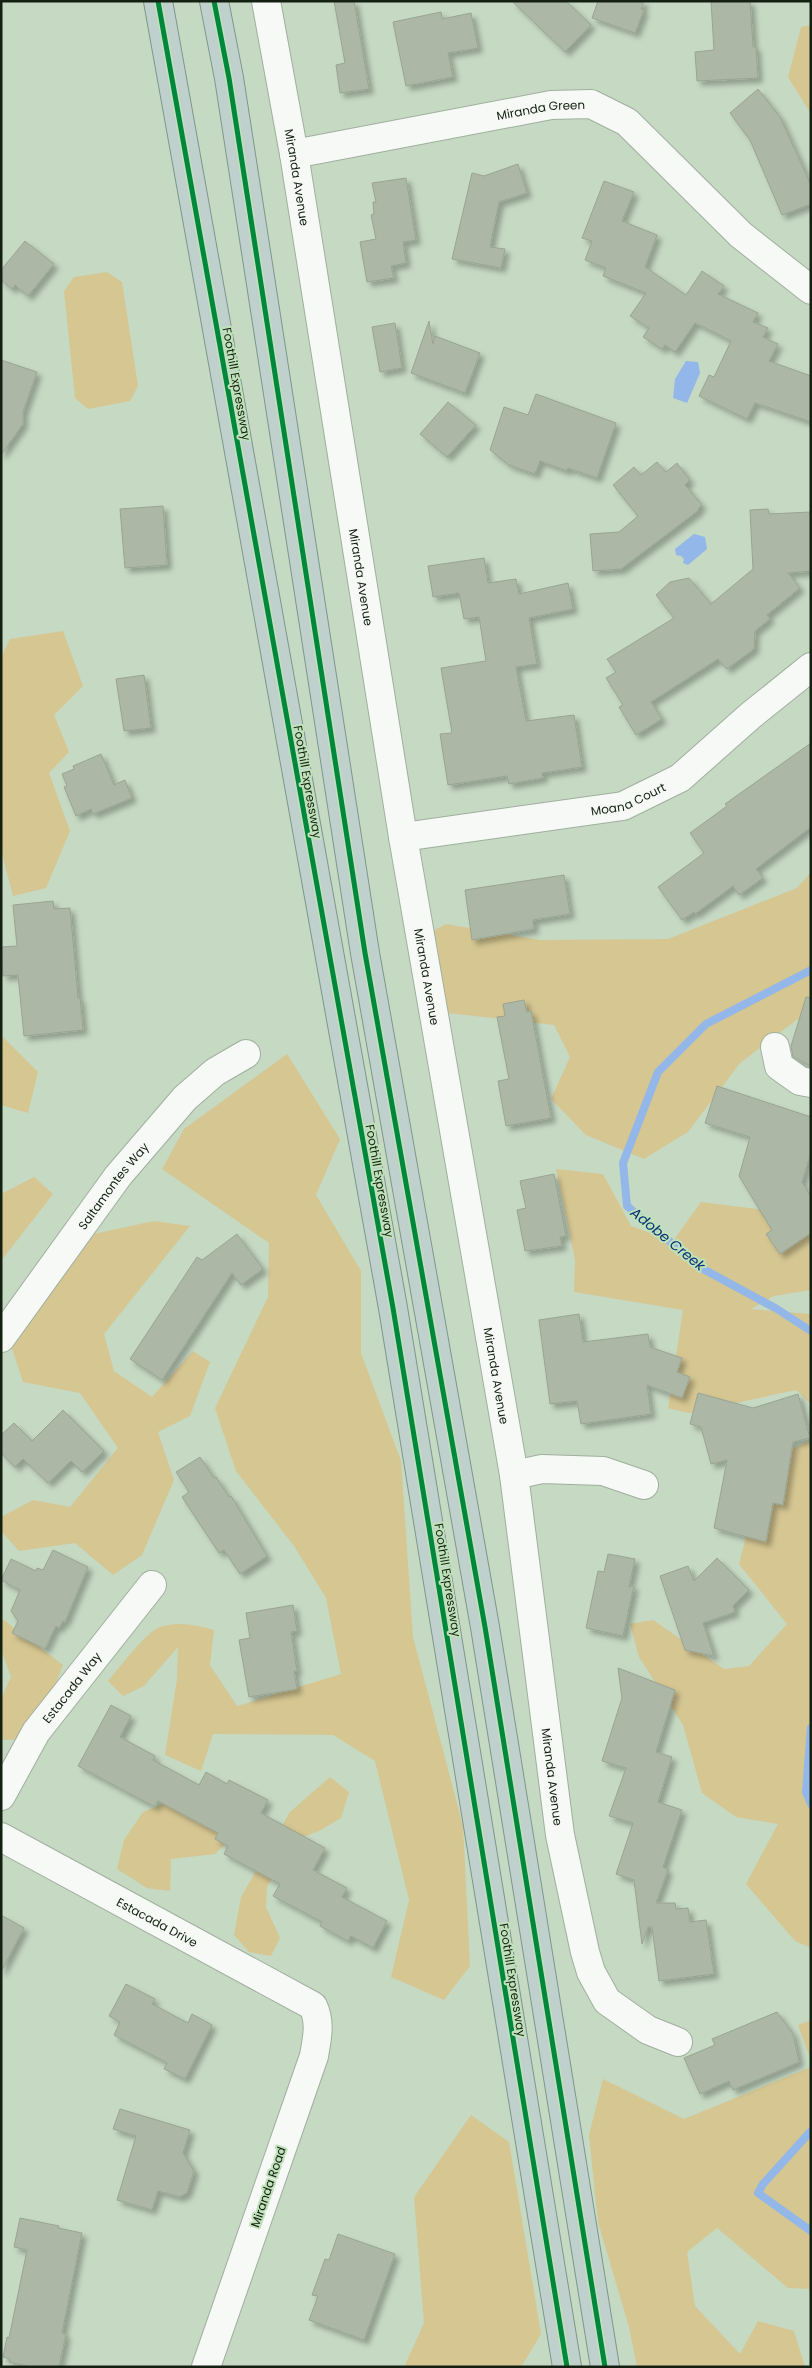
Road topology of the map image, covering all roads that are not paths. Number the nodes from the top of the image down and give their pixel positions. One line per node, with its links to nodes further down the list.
1 (158, 1): 20 (highway, Foothill Expressway)
2 (214, 1): 21 (highway, Foothill Expressway)
3 (266, 1): 4 (street, Miranda Avenue)
4 (294, 154): 5 (street, Miranda Green); 7 (street, Miranda Avenue)
5 (811, 290)
6 (811, 667): 7 (street, Moana Court)
7 (403, 837): 12 (street, Miranda Avenue)
8 (775, 1047): 10 (street)
9 (246, 1054): 11 (street, Saltamontes Way)
10 (811, 1083)
11 (1, 1338)
12 (514, 1475): 13 (street); 18 (street, Miranda Avenue)
13 (644, 1485)
14 (152, 1585): 15 (street, Estacada Way)
15 (1, 1796)
16 (1, 1837): 17 (street, Estacada Drive)
17 (314, 2006): 19 (street, Miranda Road)
18 (678, 2042)
19 (206, 2367)
20 (567, 2367)
21 (605, 2367)

